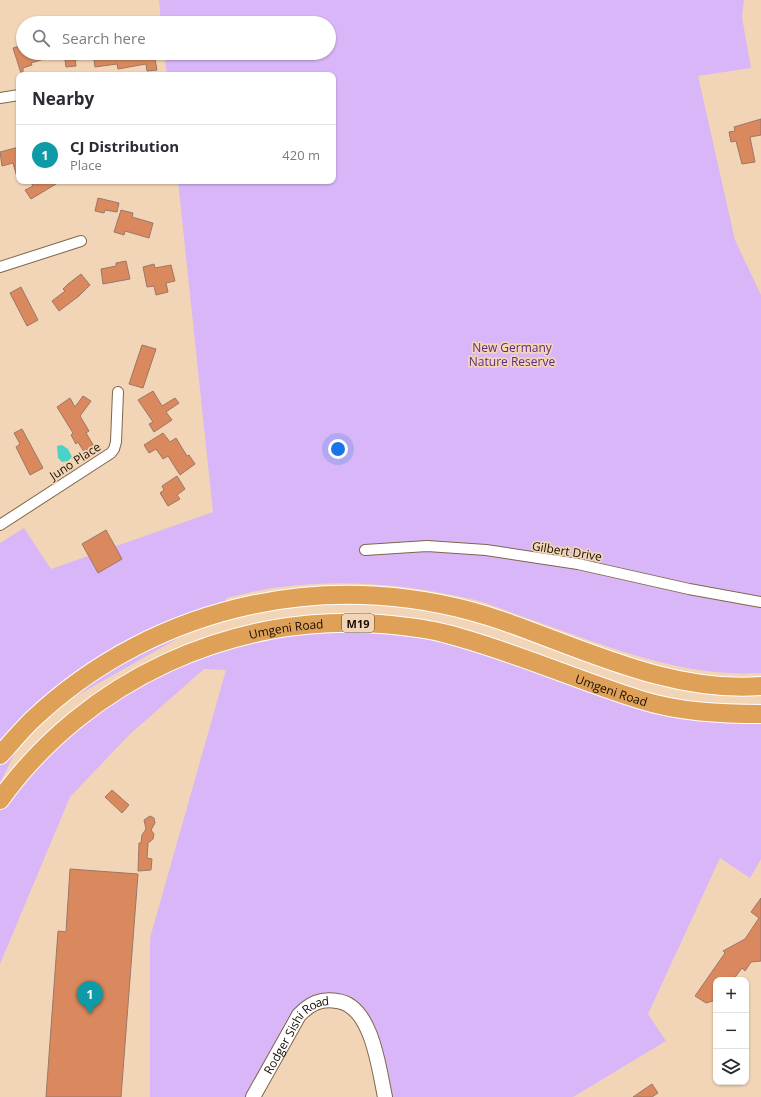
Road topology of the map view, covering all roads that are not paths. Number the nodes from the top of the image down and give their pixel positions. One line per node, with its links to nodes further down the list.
1 (16, 96): 2 (street)
2 (0, 98)
3 (81, 242): 4 (street)
4 (0, 267)
5 (118, 392): 6 (street, Juno Place)
6 (0, 525)
7 (366, 550): 8 (street, Gilbert Drive)
8 (761, 602)
9 (761, 686): 11 (highway)
10 (761, 714): 14 (highway, Umgeni Road / M19)
11 (30, 722): 12 (highway); 13 (highway)
12 (0, 750)
13 (0, 755)
14 (0, 800)
15 (254, 1097): 16 (street, Rodger Sishi Road)
16 (385, 1097)

